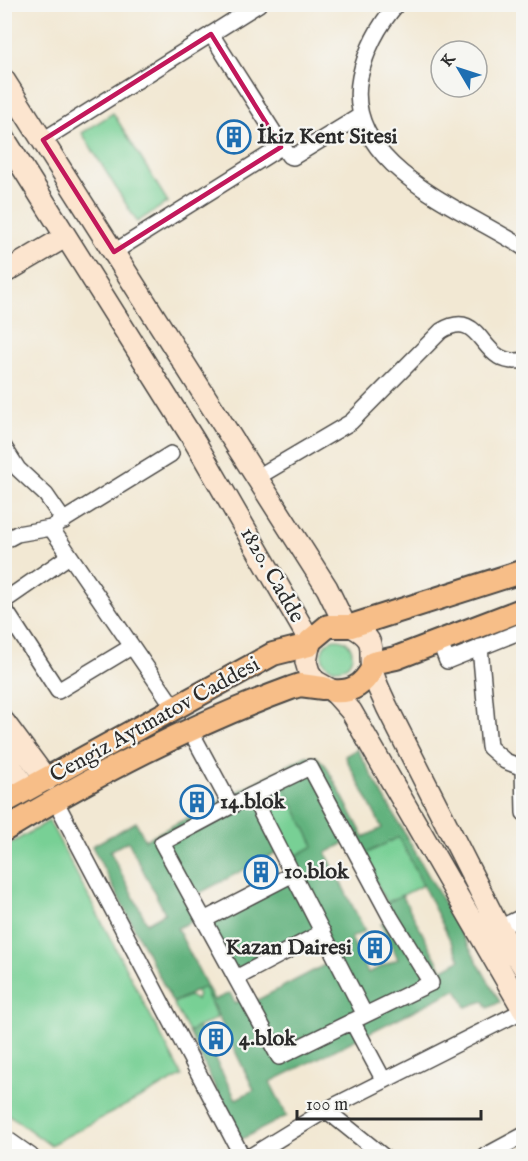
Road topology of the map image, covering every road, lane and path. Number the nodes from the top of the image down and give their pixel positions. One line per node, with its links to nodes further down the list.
1 (259, 4): 3 (street)
2 (397, 4): 5 (street)
3 (212, 34): 7 (street); 8 (street)
4 (4, 80): 7 (main road, 1820. Cadde)
5 (360, 116): 8 (street); 10 (street)
6 (4, 138): 9 (main road, 1820. Cadde)
7 (43, 140): 11 (main road, 1820. Cadde)
8 (281, 147): 11 (street)
9 (65, 237): 12 (main road); 27 (main road, 1820. Cadde)
10 (524, 248)
11 (114, 252): 16 (main road, 1820. Cadde)
12 (4, 273)
13 (524, 360): 16 (street)
14 (4, 447): 17 (street)
15 (171, 454): 17 (street)
16 (256, 478): 24 (main road, 1820. Cadde)
17 (57, 524): 18 (street); 19 (street)
18 (4, 541)
19 (69, 556): 21 (street); 28 (street)
20 (524, 571): 24 (main road, Cengiz Aytmatov Caddesi)
21 (4, 601)
22 (4, 608): 28 (street)
23 (524, 609): 26 (main road)
24 (348, 626): 27 (main road, Cengiz Aytmatov Caddesi); 30 (main road, 1820. Cadde)
25 (524, 630): 29 (street)
26 (439, 640): 29 (street); 30 (main road)
27 (310, 643): 31 (main road, 1820. Cadde); 32 (main road, Cengiz Aytmatov Caddesi)
28 (131, 647): 32 (street)
29 (480, 647): 41 (street)
30 (372, 666): 31 (main road, Cengiz Aytmatov Caddesi); 46 (main road, 1820. Cadde)
31 (328, 690): 34 (main road, Cengiz Aytmatov Caddesi); 50 (main road, 1820. Cadde)
32 (175, 709): 37 (main road, Cengiz Aytmatov Caddesi)
33 (4, 722): 37 (main road)
34 (189, 728): 37 (main road, Cengiz Aytmatov Caddesi); 40 (street)
35 (4, 757): 36 (main road)
36 (27, 789): 37 (main road, Cengiz Aytmatov Caddesi); 39 (main road, Cengiz Aytmatov Caddesi)
37 (51, 790): 42 (main road, Cengiz Aytmatov Caddesi); 58 (street)
38 (252, 795): 40 (street); 43 (street); 51 (street)
39 (4, 802)
40 (231, 806): 45 (street)
41 (524, 813)
42 (4, 830)
43 (293, 874): 45 (street); 47 (street)
44 (524, 915): 46 (street)
45 (204, 920): 49 (street)
46 (499, 928): 48 (main road, 1820. Cadde)
47 (323, 932): 49 (street); 51 (street)
48 (524, 968)
49 (236, 978): 51 (street)
50 (523, 1010): 52 (street)
51 (359, 1018): 52 (street)
52 (383, 1079): 53 (street)
53 (326, 1110): 56 (street); 59 (street)
54 (524, 1135): 60 (street)
55 (4, 1137): 57 (street)
56 (260, 1155)
57 (31, 1156)
58 (242, 1156)
59 (383, 1156)
60 (485, 1156)

